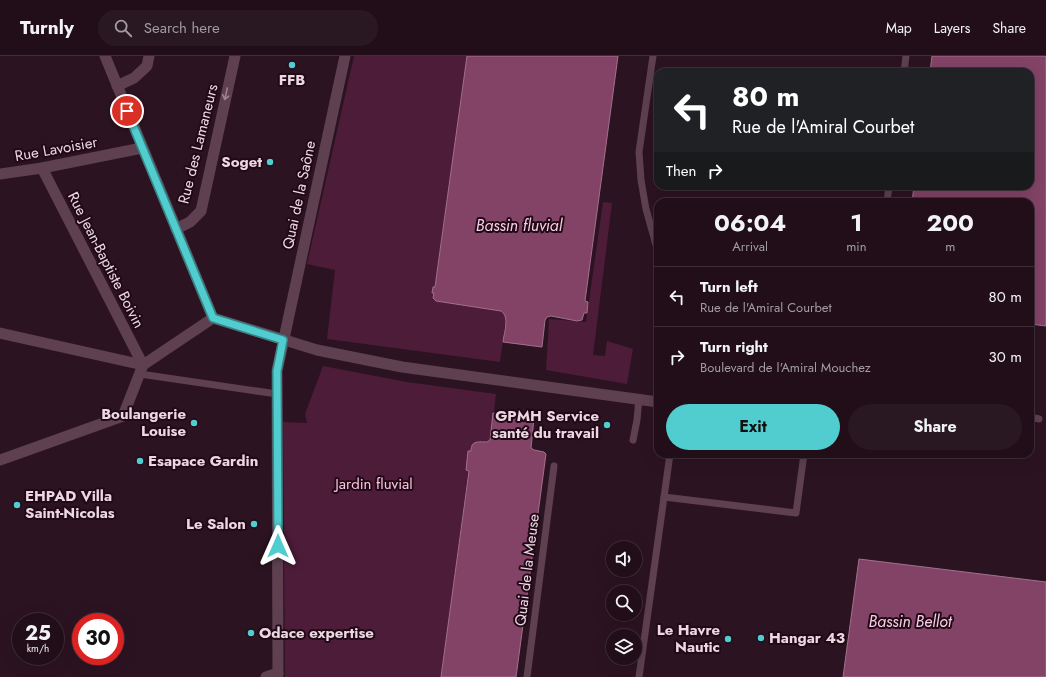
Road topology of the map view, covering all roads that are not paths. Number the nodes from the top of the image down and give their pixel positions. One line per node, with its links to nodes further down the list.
1 (105, 56): 8 (street)
2 (149, 56): 8 (street)
3 (235, 56): 12 (street, Rue des Lamaneurs, one-way to 12)
4 (345, 56): 16 (street, Quai de la Saône)
5 (653, 56): 13 (lane)
6 (906, 56): 7 (lane)
7 (904, 68)
8 (117, 86): 9 (street)
9 (142, 148): 10 (street, Rue Lavoisier); 12 (street)
10 (42, 168): 11 (street, Rue Lavoisier); 17 (street, Rue Jean-Baptiste Boivin)
11 (0, 174)
12 (176, 228): 14 (street)
13 (654, 237)
14 (213, 318): 16 (street); 17 (street)
15 (0, 333): 17 (street)
16 (283, 340): 18 (street, Quai de la Saône); 19 (street)
17 (142, 370): 18 (lane); 26 (street)
18 (277, 394): 29 (street, Quai de la Saône)
19 (639, 398): 20 (street); 23 (lane)
20 (654, 401)
21 (1034, 418): 22 (lane)
22 (1039, 419)
23 (633, 440)
24 (669, 458): 28 (lane)
25 (803, 458): 28 (lane)
26 (0, 460)
27 (554, 466): 31 (lane, Quai de la Meuse)
28 (664, 497): 32 (lane)
29 (278, 675): 30 (street)
30 (266, 677)
31 (527, 677)
32 (639, 677)

